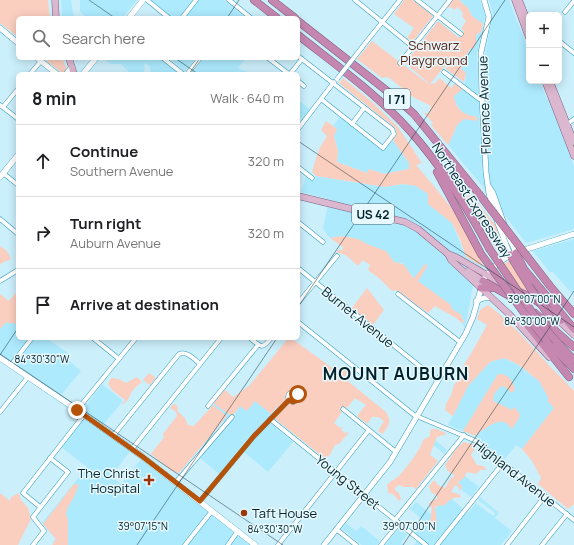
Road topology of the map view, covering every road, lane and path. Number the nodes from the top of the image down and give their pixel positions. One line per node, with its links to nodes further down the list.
1 (55, 0): 17 (main road)
2 (143, 0): 18 (main road)
3 (147, 0): 19 (street)
4 (196, 0): 20 (street)
5 (229, 0): 21 (street)
6 (254, 0): 22 (highway)
7 (272, 0): 23 (highway)
8 (354, 0): 26 (street)
9 (400, 0): 26 (street)
10 (417, 0): 24 (street)
11 (450, 0): 24 (street)
12 (484, 0): 62 (street, Florence Avenue)
13 (514, 0): 28 (main road)
14 (519, 0): 25 (main road)
15 (574, 1): 16 (street)
16 (565, 12)
17 (56, 16)
18 (131, 16)
19 (167, 16)
20 (184, 16)
21 (249, 16)
22 (274, 16)
23 (292, 16)
24 (438, 17): 30 (street); 34 (street)
25 (526, 18)
26 (382, 22): 34 (street); 57 (street, bridge)
27 (300, 23): 94 (highway, Northeast Expressway / I 71, bridge)
28 (526, 30)
29 (1, 31): 32 (street)
30 (461, 34)
31 (300, 37): 71 (highway, Northeast Expressway / I 71)
32 (16, 42)
33 (562, 43): 35 (street)
34 (413, 47): 44 (street)
35 (574, 53)
36 (300, 57): 57 (street)
37 (39, 60): 46 (street); 47 (street)
38 (70, 60): 45 (main road)
39 (94, 60): 50 (main road)
40 (166, 60): 51 (street)
41 (198, 60): 52 (street)
42 (271, 60): 53 (street)
43 (298, 60): 54 (street)
44 (400, 63)
45 (72, 67): 48 (street); 49 (main road)
46 (31, 72)
47 (54, 72)
48 (68, 72)
49 (73, 72)
50 (85, 72)
51 (180, 72)
52 (189, 72)
53 (286, 72)
54 (290, 72)
55 (444, 72): 62 (street)
56 (300, 83): 60 (street)
57 (333, 83): 63 (street); 65 (street)
58 (546, 84): 70 (main road)
59 (551, 84): 70 (main road)
60 (304, 86)
61 (16, 90): 64 (street)
62 (482, 98): 87 (street, Florence Avenue)
63 (321, 99): 68 (street); 69 (street)
64 (1, 106): 66 (street)
65 (364, 108): 68 (street); 68 (street)
66 (16, 117)
67 (574, 119): 70 (street)
68 (352, 124)
69 (300, 126)
70 (565, 126): 72 (main road); 73 (main road)
71 (410, 131): 86 (highway); 117 (highway, Northeast Expressway / I 71, bridge)
72 (574, 142)
73 (574, 156)
74 (16, 158): 76 (main road)
75 (300, 169): 77 (street)
76 (2, 175): 78 (street)
77 (312, 178)
78 (16, 184)
79 (300, 196): 85 (main road, US 42)
80 (0, 219): 82 (street)
81 (300, 224): 84 (street)
82 (16, 232)
83 (574, 234): 87 (street)
84 (323, 242)
85 (448, 254): 92 (main road, US 42); 92 (main road, US 42)
86 (482, 254): 120 (highway, bridge); 122 (highway, bridge)
87 (513, 254): 92 (street); 103 (highway); 111 (highway, bridge)
88 (337, 256): 93 (street)
89 (300, 270): 93 (street, Burnet Avenue)
90 (16, 271): 91 (street)
91 (0, 281)
92 (483, 281): 95 (main road, US 42); 97 (main road, US 42); 99 (street); 111 (highway)
93 (316, 282): 98 (street); 123 (street, Burnet Avenue)
94 (550, 286): 100 (highway); 101 (highway, Northeast Expressway / I 71)
95 (513, 290): 103 (highway); 104 (main road, US 42)
96 (398, 294): 112 (street)
97 (491, 297): 99 (street); 122 (main road, US 42)
98 (300, 301)
99 (476, 301): 112 (street)
100 (574, 308)
101 (574, 314)
102 (300, 324): 131 (street, Highland Avenue)
103 (574, 330)
104 (574, 335)
105 (30, 340): 119 (street)
106 (95, 340): 116 (street)
107 (134, 340): 116 (street)
108 (220, 340): 118 (street)
109 (252, 340): 113 (street)
110 (269, 340): 113 (street)
111 (566, 340): 114 (highway)
112 (460, 342): 123 (street)
113 (258, 345): 125 (street)
114 (574, 347)
115 (0, 358): 119 (main road)
116 (119, 359): 127 (street)
117 (574, 360)
118 (200, 364): 135 (street); 136 (street)
119 (11, 365): 121 (main road)
120 (574, 369)
121 (28, 377): 127 (main road); 128 (street)
122 (572, 380)
123 (438, 381): 131 (street)
124 (289, 400): 132 (street)
125 (208, 406)
126 (343, 409): 133 (street)
127 (77, 410): 129 (main road)
128 (0, 412)
129 (84, 415): 135 (main road); 138 (street)
130 (232, 417): 141 (street)
131 (417, 417): 134 (street, Highland Avenue); 137 (street)
132 (270, 419): 140 (street, Young Street); 144 (street)
133 (370, 430): 137 (street); 140 (street)
134 (464, 435): 139 (street, Highland Avenue); 149 (street)
135 (113, 436): 136 (main road)
136 (132, 449): 141 (main road)
137 (396, 452): 142 (street)
138 (50, 458): 145 (street); 145 (street)
139 (503, 463): 143 (street, Highland Avenue); 161 (street)
140 (336, 472): 142 (street, Young Street); 156 (street)
141 (176, 482): 144 (main road)
142 (364, 495): 149 (street, Young Street); 150 (street)
143 (545, 496): 147 (street, Highland Avenue); 162 (street)
144 (200, 501): 146 (main road)
145 (40, 507): 152 (street)
146 (212, 511): 151 (main road); 153 (street)
147 (567, 514): 148 (street, Highland Avenue); 163 (street)
148 (574, 520)
149 (397, 522): 159 (street); 160 (street, Young Street)
150 (336, 529): 157 (street); 158 (street)
151 (238, 531): 154 (street); 155 (main road)
152 (33, 545)
153 (185, 545)
154 (228, 545)
155 (255, 545)
156 (278, 545)
157 (324, 545)
158 (356, 545)
159 (381, 545)
160 (426, 545)
161 (437, 545)
162 (507, 545)
163 (542, 545)

